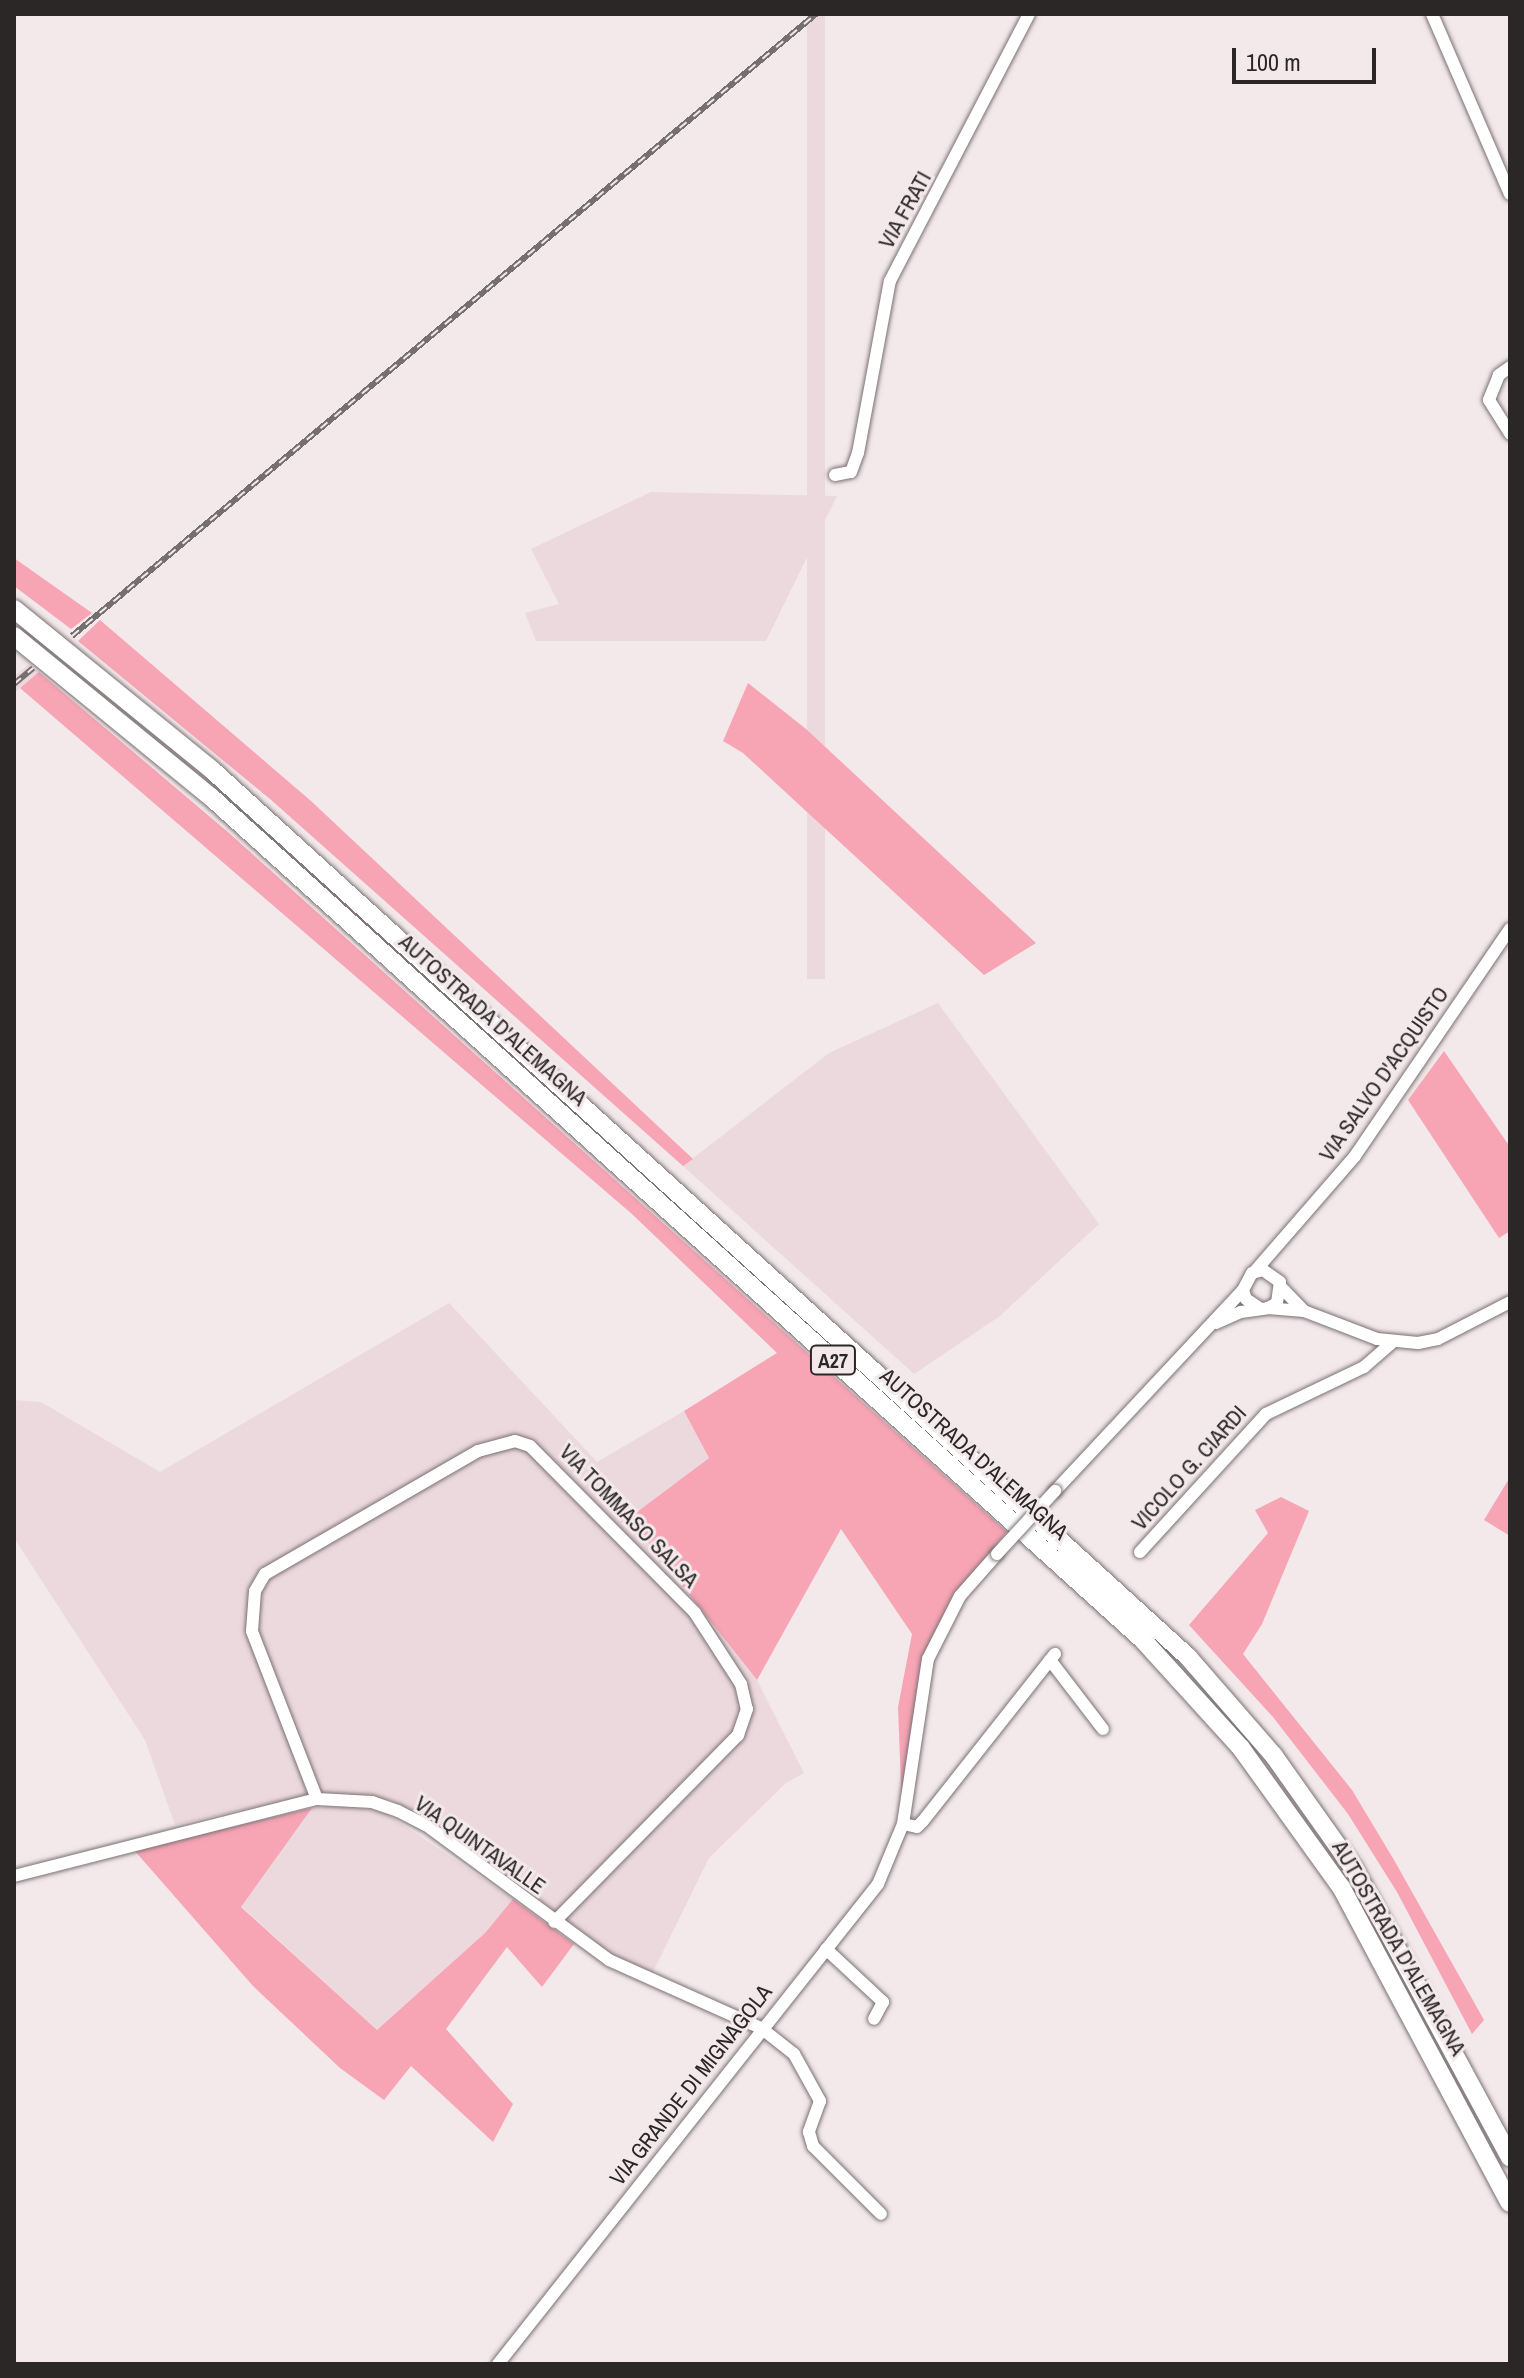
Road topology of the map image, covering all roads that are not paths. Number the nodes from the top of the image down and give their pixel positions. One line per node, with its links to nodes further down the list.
1 (1029, 14): 6 (street, VIA FRATI)
2 (1432, 14): 3 (street)
3 (1510, 194)
4 (1510, 367): 5 (street)
5 (1510, 434)
6 (835, 475)
7 (14, 609): 28 (highway, AUTOSTRADA D'ALEMAGNA / A27)
8 (14, 636): 29 (highway, AUTOSTRADA D'ALEMAGNA / A27)
9 (1510, 929): 10 (street, VIA SALVO D'ACQUISTO)
10 (1282, 1236): 11 (street, VIA SALVO D'ACQUISTO); 12 (street)
11 (1256, 1270): 12 (street); 13 (street, VIA SALVO D'ACQUISTO)
12 (1280, 1283): 15 (street); 16 (street)
13 (1243, 1290): 15 (street); 17 (street, VIA SALVO D'ACQUISTO)
14 (1510, 1302): 18 (street)
15 (1265, 1308): 16 (street); 17 (street, VIA SALVO D'ACQUISTO)
16 (1304, 1311): 18 (street)
17 (1200, 1334): 22 (street, VIA SALVO D'ACQUISTO, bridge)
18 (1393, 1342): 19 (street, VICOLO G. CIARDI)
19 (1140, 1552)
20 (1103, 1729): 22 (street)
21 (317, 1799): 23 (street, VIA QUINTAVALLE); 24 (street, VIA QUINTAVALLE); 24 (street, VIA TOMMASO SALSA)
22 (903, 1824): 25 (street, VIA GRANDE DI MIGNAGOLA)
23 (14, 1876)
24 (554, 1922): 27 (street, VIA QUINTAVALLE)
25 (826, 1949): 26 (street); 27 (street, VIA GRANDE DI MIGNAGOLA)
26 (874, 2019)
27 (761, 2028): 30 (street, VIA QUINTAVALLE); 31 (street, VIA GRANDE DI MIGNAGOLA)
28 (1510, 2158)
29 (1510, 2203)
30 (881, 2214)
31 (498, 2364)

